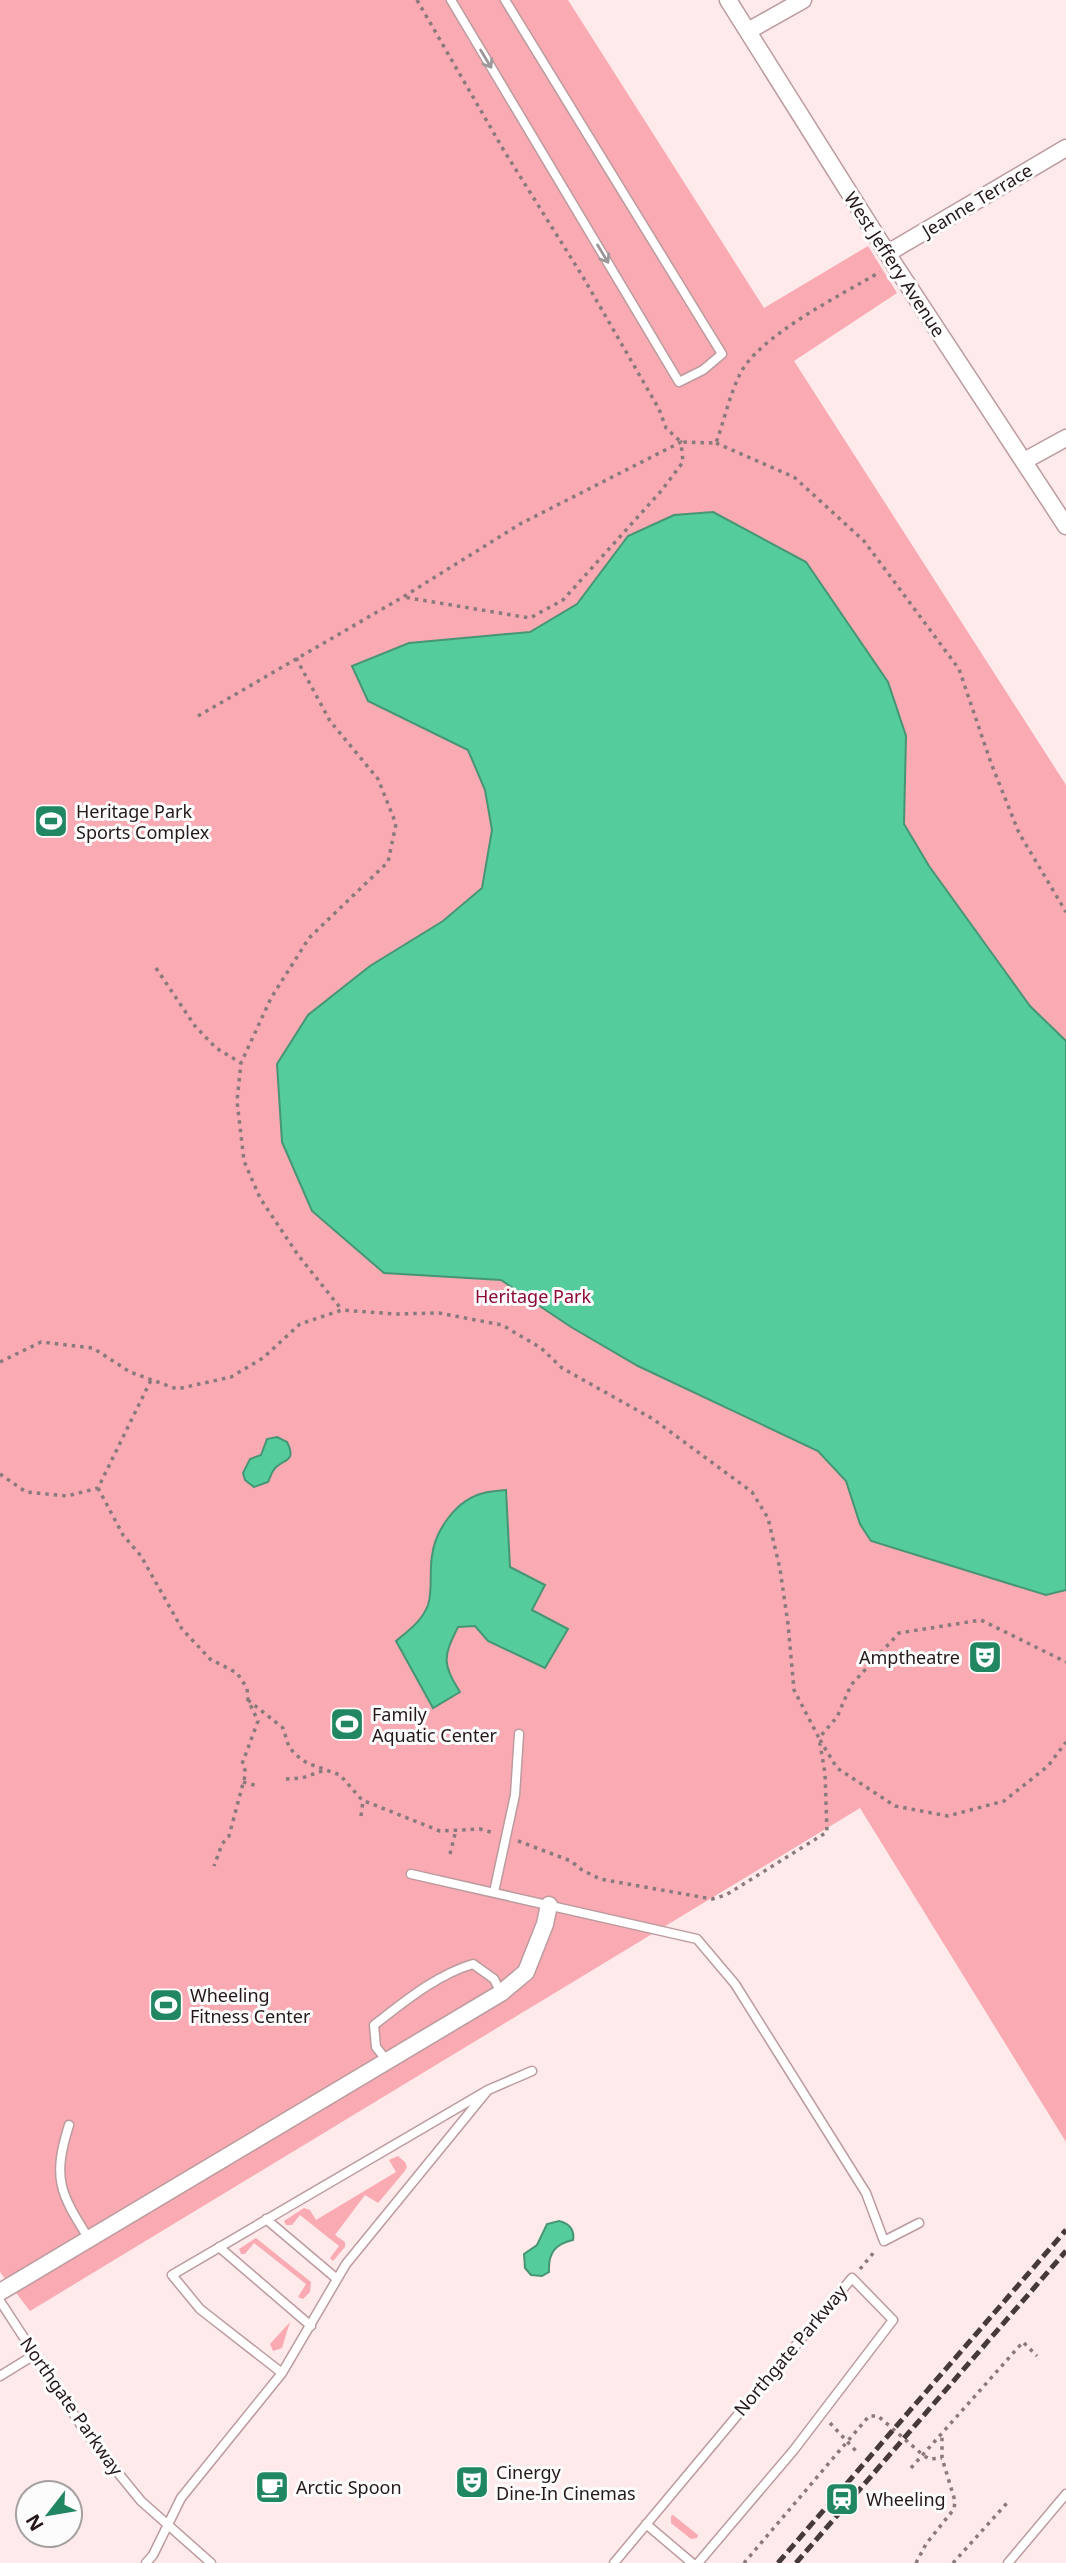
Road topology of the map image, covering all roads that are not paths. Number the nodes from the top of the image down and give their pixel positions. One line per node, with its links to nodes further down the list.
1 (451, 0): 2 (lane, one-way to 2)
2 (505, 0)
3 (727, 0): 5 (street, West Jeffery Avenue)
4 (803, 0): 5 (street)
5 (748, 31): 7 (street, West Jeffery Avenue)
6 (1066, 148): 7 (street, Jeanne Terrace)
7 (891, 258): 9 (street, West Jeffery Avenue)
8 (1066, 438): 9 (street)
9 (1024, 461): 10 (street, West Jeffery Avenue)
10 (1066, 526)
11 (519, 1734): 13 (lane)
12 (411, 1874): 13 (lane)
13 (494, 1892): 14 (lane)
14 (549, 1905): 15 (street); 21 (lane)
15 (501, 1993): 16 (street); 16 (lane)
16 (388, 2062): 22 (street)
17 (533, 2071): 18 (lane)
18 (488, 2090): 20 (lane); 24 (lane)
19 (69, 2125): 22 (lane)
20 (266, 2219): 23 (lane); 24 (lane)
21 (919, 2223)
22 (89, 2239): 25 (street)
23 (219, 2247): 27 (lane); 29 (lane)
24 (337, 2279): 27 (lane)
25 (0, 2292)
26 (0, 2301): 28 (lane, Northgate Parkway)
27 (311, 2326): 29 (lane)
28 (34, 2355): 30 (lane); 33 (lane, Northgate Parkway)
29 (282, 2373): 33 (lane)
30 (0, 2376)
31 (1066, 2494): 38 (lane)
32 (646, 2524): 36 (lane, Northgate Parkway); 37 (lane); 37 (lane, Northgate Parkway)
33 (167, 2526): 34 (lane); 35 (lane, Northgate Parkway)
34 (146, 2563)
35 (211, 2563)
36 (614, 2563)
37 (695, 2563)
38 (1008, 2563)

